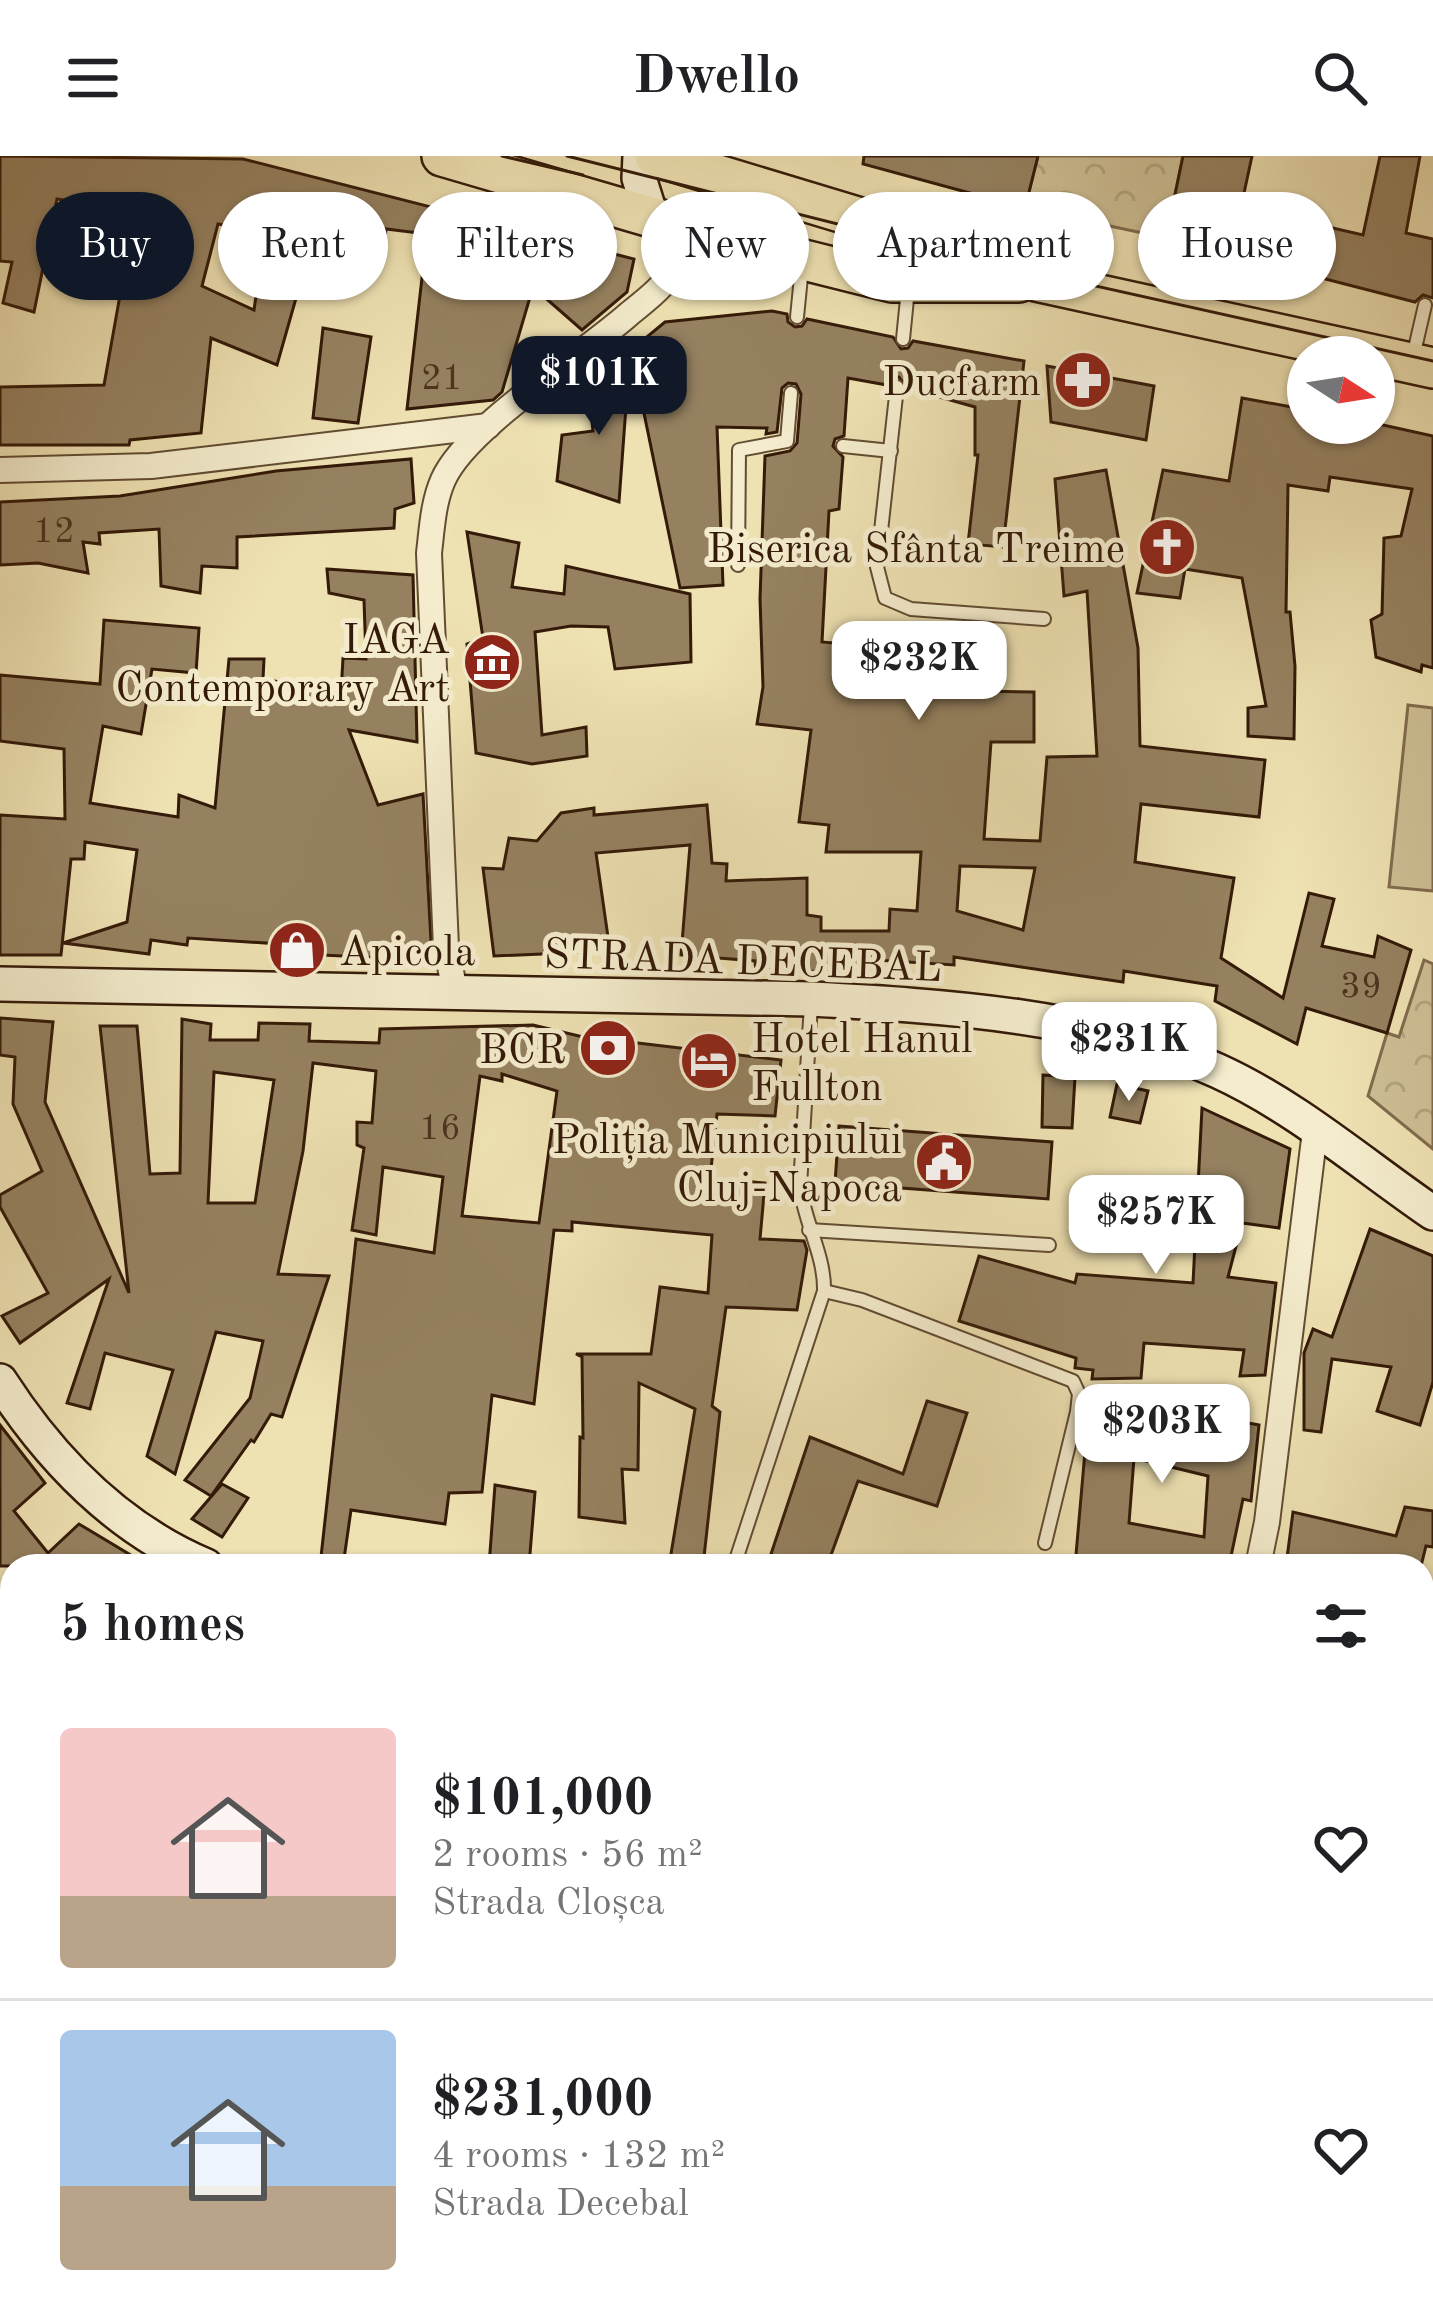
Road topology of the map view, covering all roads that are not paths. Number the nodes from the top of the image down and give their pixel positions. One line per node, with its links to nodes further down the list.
1 (442, 156): 6 (main road)
2 (640, 156): 4 (street)
3 (655, 156): 5 (main road)
4 (643, 192)
5 (833, 210)
6 (641, 213)
7 (1114, 298): 14 (main road)
8 (645, 300): 17 (street)
9 (798, 300): 12 (lane)
10 (907, 300): 13 (lane)
11 (1425, 305): 14 (lane)
12 (797, 317)
13 (903, 339)
14 (1422, 366)
15 (898, 387): 19 (lane)
16 (791, 393): 21 (lane)
17 (488, 426): 20 (street); 24 (street)
18 (843, 446): 19 (lane)
19 (891, 451): 22 (lane)
20 (0, 470)
21 (738, 565)
22 (1043, 619)
23 (0, 984): 24 (street, STRADA DECEBAL)
24 (456, 996): 25 (street, STRADA DECEBAL)
25 (811, 1000): 26 (street, STRADA DECEBAL); 28 (lane)
26 (1315, 1131): 27 (street, STRADA DECEBAL); 35 (street)
27 (1433, 1213)
28 (809, 1230): 29 (lane); 30 (lane)
29 (1049, 1245)
30 (824, 1291): 32 (lane); 34 (lane)
31 (0, 1382): 33 (street)
32 (1045, 1543)
33 (176, 1554)
34 (738, 1554)
35 (1260, 1554)

